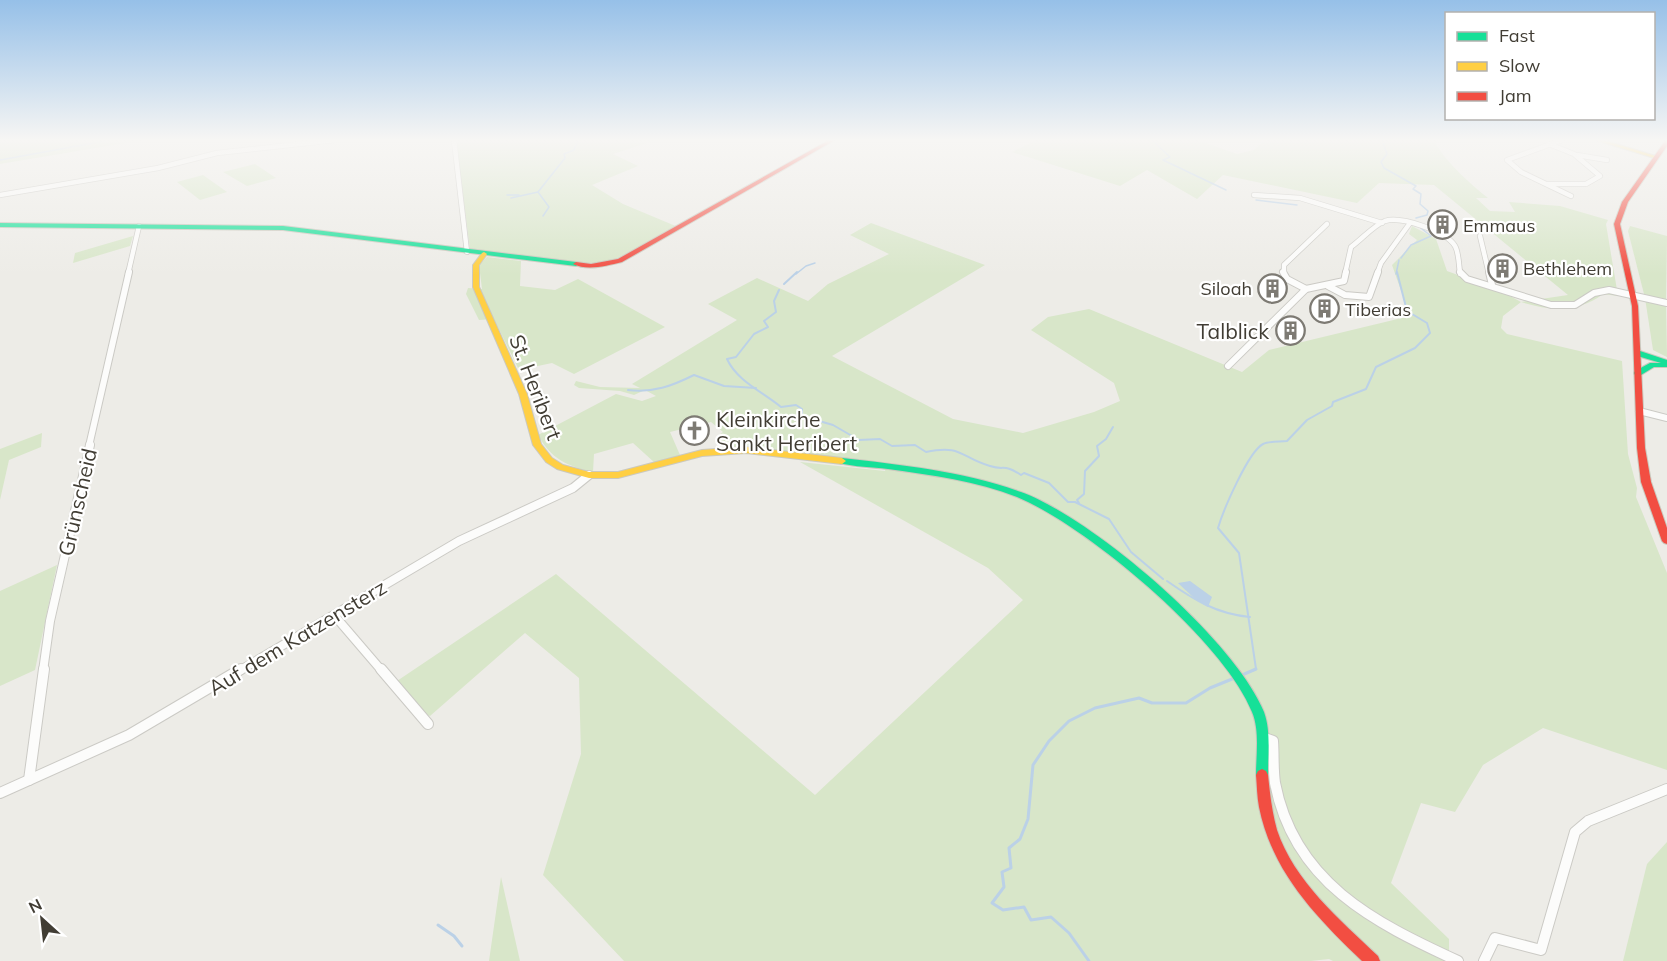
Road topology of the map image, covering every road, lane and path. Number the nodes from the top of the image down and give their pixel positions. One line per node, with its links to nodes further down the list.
1 (59, 185): 6 (street)
2 (459, 185): 15 (street)
3 (755, 185): 16 (street)
4 (1547, 185): 8 (street)
5 (1637, 185): 20 (street)
6 (0, 195)
7 (1254, 195): 9 (street)
8 (1571, 196)
9 (1382, 223): 10 (street); 18 (street)
10 (1410, 223): 17 (street); 18 (street)
11 (1327, 224): 19 (street)
12 (0, 225): 13 (street)
13 (139, 226): 15 (street); 33 (street, Grünscheid)
14 (1480, 236): 17 (street)
15 (467, 252): 16 (street)
16 (484, 255): 28 (street, St. Heribert)
17 (1492, 285): 20 (street)
18 (1327, 286): 19 (street)
19 (1306, 289): 24 (street)
20 (1634, 297): 21 (street); 22 (street)
21 (1667, 303)
22 (1637, 353): 23 (street); 25 (street)
23 (1667, 363): 25 (street)
24 (1228, 366)
25 (1638, 373): 26 (street)
26 (1639, 411): 27 (street); 29 (street)
27 (1667, 418)
28 (589, 475): 30 (street, Auf dem Katzensterz); 32 (street, St. Heribert)
29 (1667, 541)
30 (334, 615): 31 (street); 33 (street, Auf dem Katzensterz)
31 (428, 723)
32 (1262, 737): 36 (street, St. Heribert); 37 (street)
33 (29, 780): 35 (street, Auf dem Katzensterz)
34 (1667, 789): 38 (street)
35 (0, 793)
36 (1373, 961)
37 (1458, 961)
38 (1484, 961)

